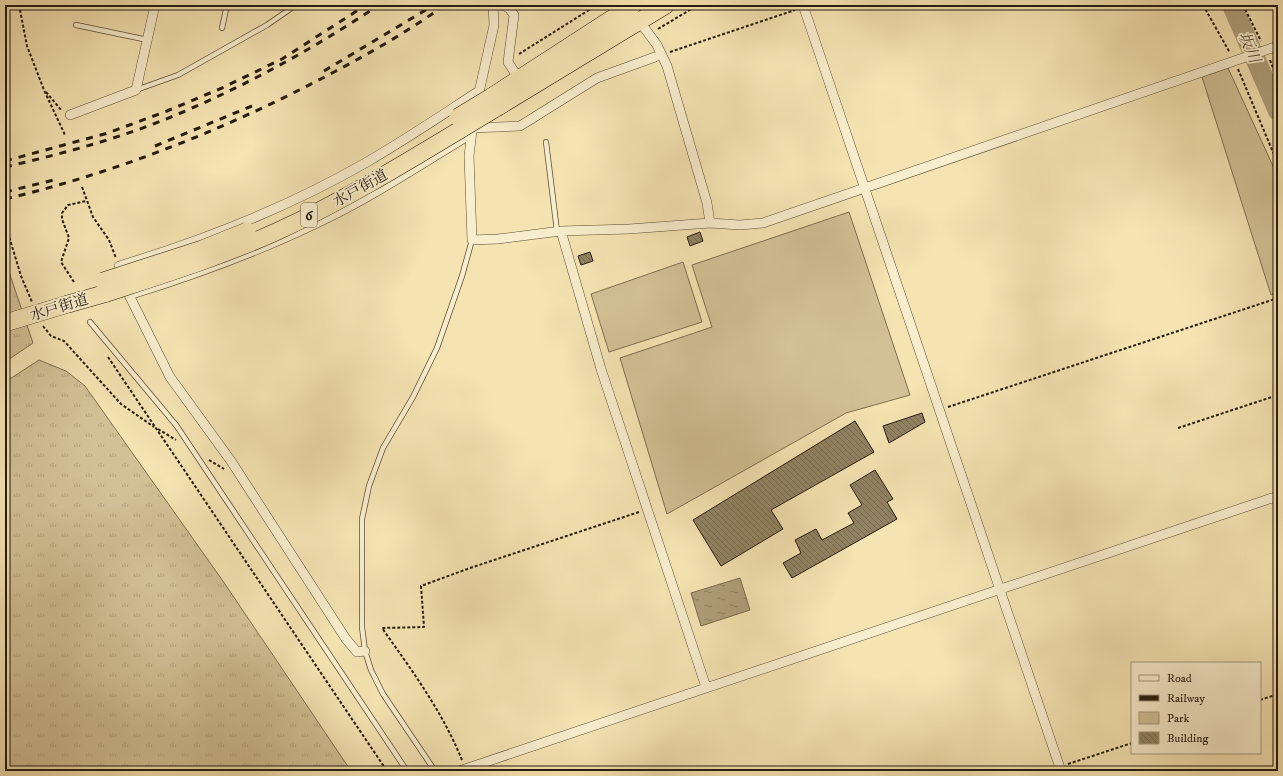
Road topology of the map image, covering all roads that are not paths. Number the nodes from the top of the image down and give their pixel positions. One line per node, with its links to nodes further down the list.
1 (155, 5): 11 (street)
2 (227, 5): 9 (lane)
3 (296, 5): 15 (lane)
4 (497, 5): 14 (street); 16 (street)
5 (633, 5): 14 (highway, 水戸街道 / 6)
6 (666, 5): 10 (highway, 水戸街道 / 6)
7 (804, 6): 20 (street)
8 (76, 25): 11 (lane)
9 (222, 28)
10 (644, 28): 16 (highway, 水戸街道 / 6); 21 (street)
11 (148, 40): 15 (street)
12 (1278, 46): 20 (street)
13 (655, 57): 18 (street)
14 (519, 79): 16 (highway, 水戸街道 / 6)
15 (136, 90): 17 (street)
16 (490, 98): 18 (street); 24 (street); 25 (highway, 水戸街道 / 6, bridge)
17 (70, 115)
18 (471, 131): 23 (street); 31 (street)
19 (546, 142): 22 (lane)
20 (864, 187): 21 (street); 30 (street)
21 (710, 223): 22 (street)
22 (559, 231): 23 (street); 32 (street)
23 (472, 240): 31 (lane)
24 (119, 266)
25 (69, 293): 26 (highway, 水戸街道 / 6); 28 (highway, 水戸街道 / 6, bridge)
26 (5, 311)
27 (90, 322): 35 (lane)
28 (5, 323)
29 (1278, 496): 30 (street)
30 (999, 589): 32 (street); 33 (street)
31 (365, 651): 36 (lane)
32 (706, 688): 34 (street)
33 (1060, 769)
34 (462, 770)
35 (407, 771)
36 (435, 771)

